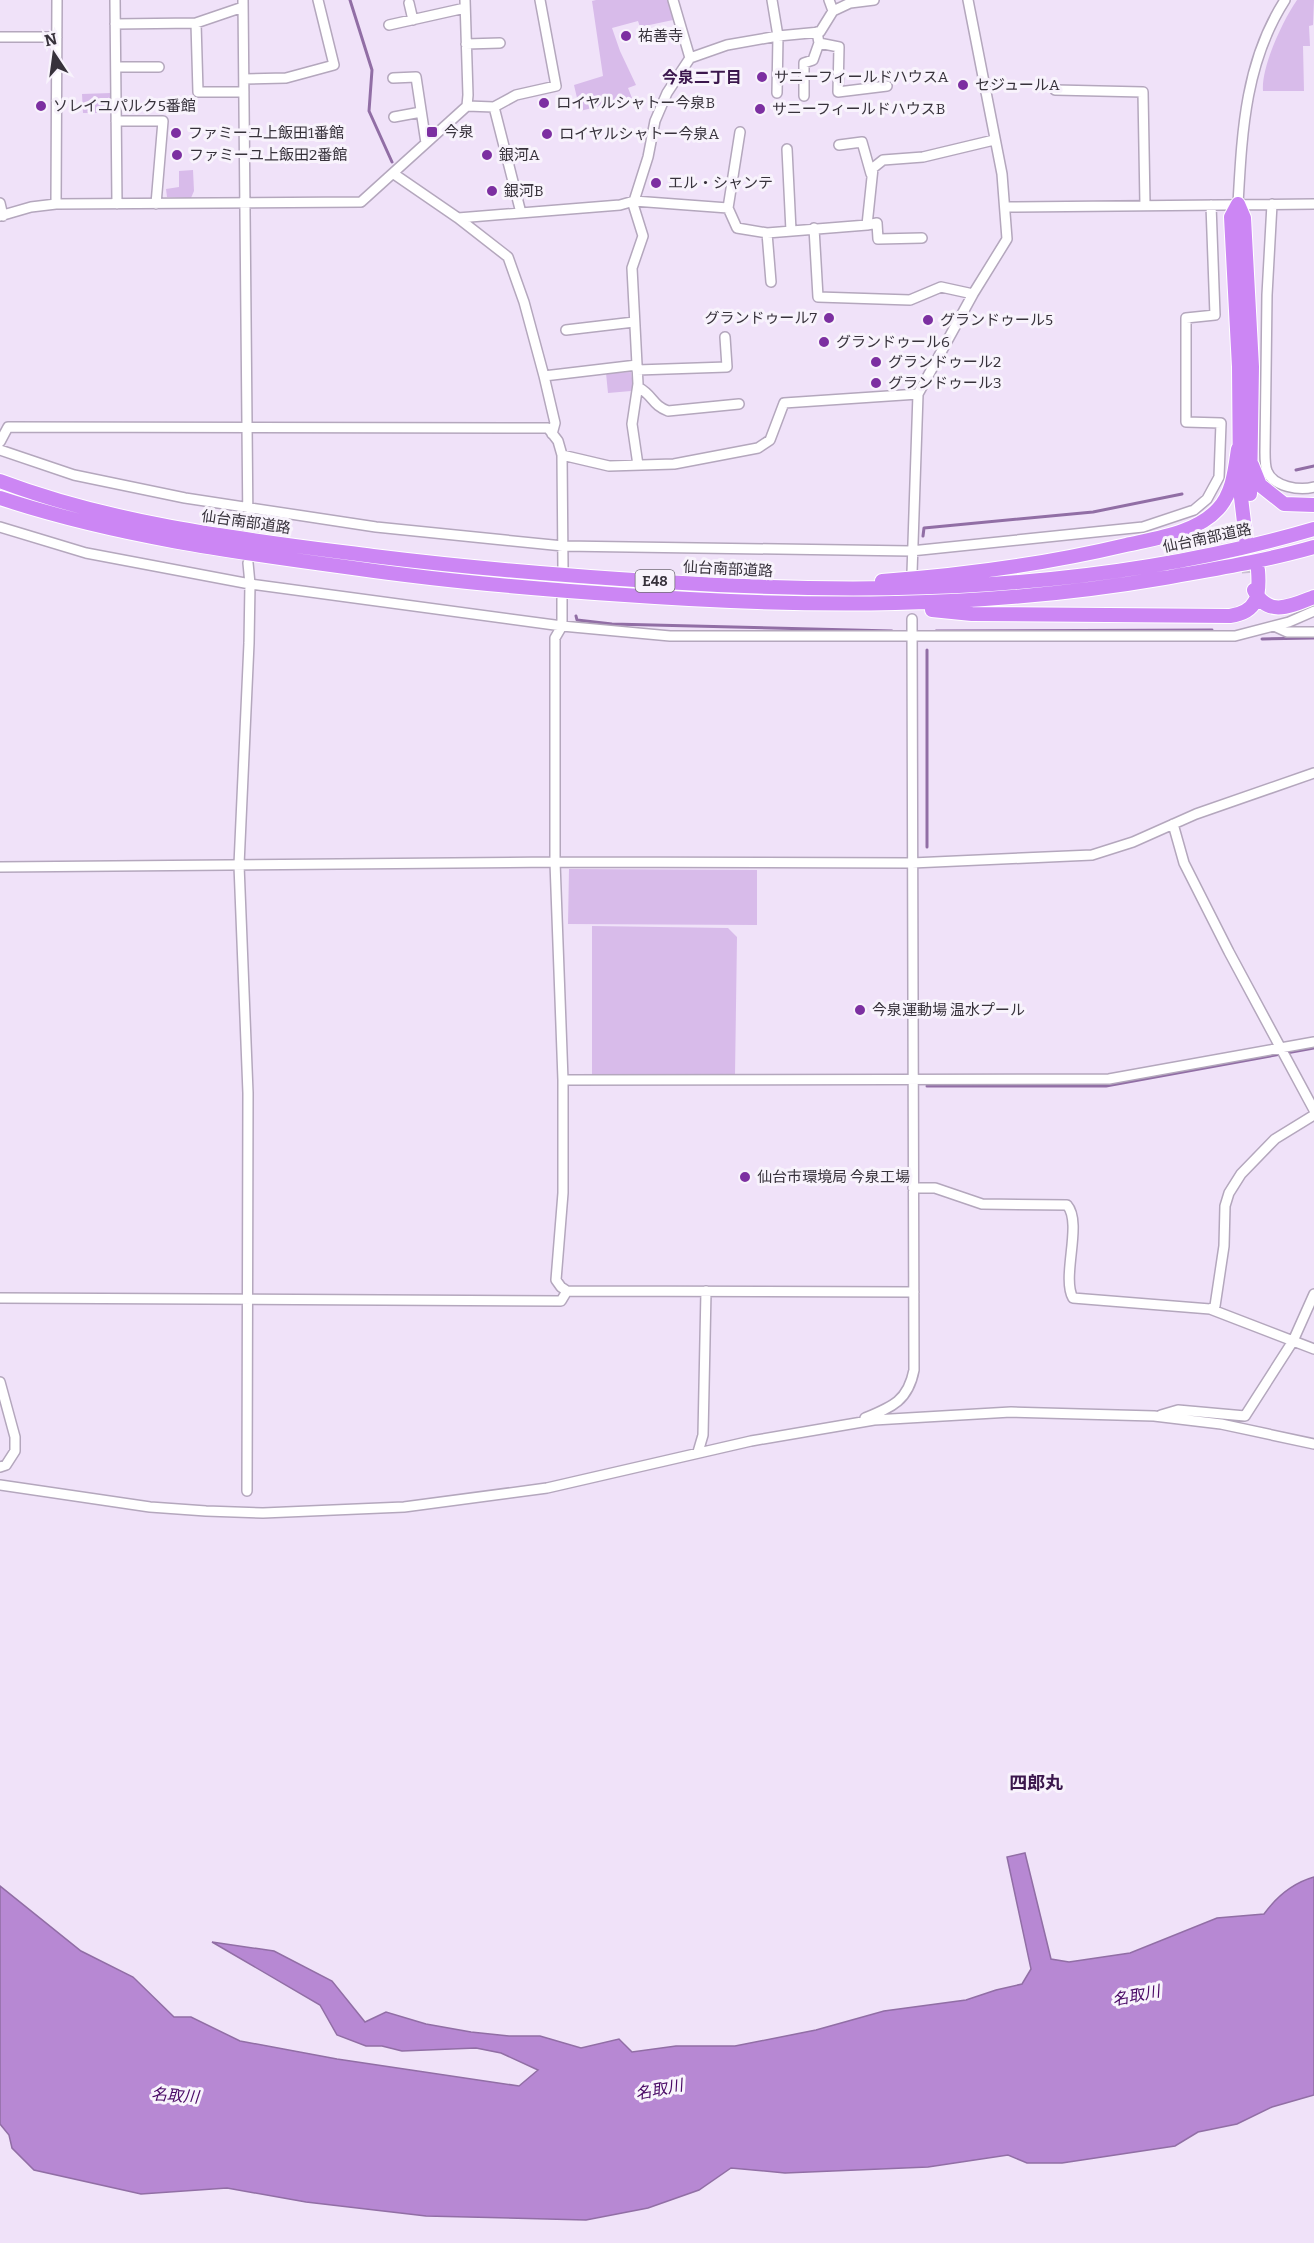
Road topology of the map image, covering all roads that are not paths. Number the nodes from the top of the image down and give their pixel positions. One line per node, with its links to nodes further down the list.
1 (57, 0): 22 (street)
2 (115, 0): 17 (street)
3 (318, 0): 30 (street)
4 (540, 0): 37 (street)
5 (673, 0): 26 (street)
6 (772, 0): 20 (street)
7 (830, 0): 14 (street)
8 (874, 0): 14 (street)
9 (968, 0): 42 (street)
10 (1285, 0): 54 (street)
11 (409, 3): 15 (street)
12 (243, 4): 16 (street); 30 (street)
13 (465, 4): 15 (street); 25 (street)
14 (833, 11): 19 (street)
15 (413, 20): 18 (street)
16 (196, 22): 17 (street); 33 (street)
17 (115, 24): 27 (street)
18 (389, 25)
19 (817, 32): 20 (street); 24 (street)
20 (778, 36): 26 (street); 34 (street)
21 (0, 37): 22 (street)
22 (57, 38): 51 (street)
23 (500, 43): 25 (street)
24 (819, 43): 31 (street); 35 (street)
25 (466, 44): 36 (street)
26 (690, 58): 48 (street)
27 (116, 67): 28 (street); 40 (street)
28 (159, 67)
29 (393, 78): 38 (street)
30 (244, 79): 33 (street)
31 (887, 86)
32 (1055, 90): 57 (street)
33 (244, 92): 50 (street)
34 (777, 93)
35 (804, 96)
36 (467, 106): 37 (street); 43 (street)
37 (494, 107): 61 (street)
38 (421, 112): 39 (street); 43 (street)
39 (394, 117)
40 (116, 121): 52 (street); 53 (street)
41 (740, 132): 60 (street)
42 (994, 140): 47 (street); 59 (street)
43 (426, 143): 46 (street)
44 (839, 145): 47 (street)
45 (787, 149): 66 (street)
46 (394, 174): 50 (street); 63 (street)
47 (872, 176): 64 (street)
48 (634, 201): 60 (street); 61 (street); 71 (street)
49 (0, 203): 62 (street)
50 (247, 203): 53 (street); 79 (street)
51 (56, 204): 52 (street); 62 (street)
52 (117, 204): 53 (street)
53 (156, 204)
54 (1238, 204): 55 (street); 58 (street); 82 (highway)
55 (1272, 204): 56 (street); 87 (street)
56 (1314, 204)
57 (1145, 205): 58 (street); 59 (street)
58 (1211, 205): 97 (street)
59 (1006, 207): 70 (street)
60 (728, 208): 67 (street)
61 (521, 213): 63 (street)
62 (1, 216)
63 (458, 218): 75 (street)
64 (867, 225): 65 (street); 68 (street)
65 (814, 228): 66 (street); 70 (street)
66 (791, 231): 67 (street)
67 (767, 233): 69 (street)
68 (922, 238)
69 (771, 282)
70 (974, 294): 77 (street)
71 (634, 322): 72 (street); 74 (street)
72 (566, 330)
73 (725, 337): 74 (street)
74 (637, 367): 75 (street); 76 (street)
75 (544, 376): 80 (street)
76 (638, 387): 78 (street); 85 (street)
77 (918, 394): 85 (street); 97 (street)
78 (739, 404)
79 (247, 428): 80 (street); 81 (street); 90 (street)
80 (552, 434): 84 (street)
81 (0, 442)
82 (1244, 449): 89 (highway); 94 (highway); 103 (highway)
83 (0, 450): 90 (street)
84 (562, 455): 85 (street); 95 (street)
85 (638, 465)
86 (0, 482): 103 (highway, 仙台南部道路 / E48)
87 (1314, 487)
88 (0, 498): 107 (highway, 仙台南部道路 / E48)
89 (1314, 505)
90 (247, 508): 93 (street); 95 (street)
91 (0, 527): 102 (street)
92 (1314, 529): 103 (highway, 仙台南部道路 / E48)
93 (248, 531)
94 (1250, 538)
95 (563, 546): 97 (street); 99 (street)
96 (1314, 547): 107 (highway, 仙台南部道路 / E48)
97 (911, 551): 101 (street)
98 (248, 563): 102 (street)
99 (563, 567)
100 (1254, 572): 104 (highway)
101 (912, 573)
102 (250, 584): 110 (street); 118 (street)
103 (757, 588)
104 (1258, 597): 105 (highway); 107 (highway)
105 (1314, 597)
106 (562, 599): 110 (street)
107 (882, 604)
108 (1314, 611): 111 (street)
109 (912, 618): 113 (street)
110 (562, 626): 113 (street); 116 (street)
111 (1274, 626): 112 (street); 113 (street)
112 (1314, 632)
113 (912, 638): 117 (street)
114 (1314, 773): 115 (street)
115 (1173, 824): 117 (street); 121 (street)
116 (555, 862): 117 (street); 118 (street); 123 (street)
117 (912, 863): 122 (street)
118 (239, 865): 119 (street); 132 (street)
119 (0, 867)
120 (1314, 1042): 121 (street)
121 (1283, 1052): 122 (street); 124 (street)
122 (913, 1079): 123 (street); 126 (street)
123 (563, 1080): 127 (street)
124 (1314, 1110)
125 (1314, 1115): 133 (street)
126 (917, 1188): 129 (street); 133 (street)
127 (567, 1290): 128 (street); 132 (street)
128 (706, 1291): 129 (street); 140 (street)
129 (914, 1292): 138 (street)
130 (1314, 1294): 134 (street)
131 (0, 1298): 132 (street)
132 (248, 1300): 143 (street)
133 (1210, 1309): 134 (street)
134 (1293, 1341): 135 (street); 137 (street)
135 (1314, 1349)
136 (0, 1382): 141 (street)
137 (1159, 1416): 138 (street); 139 (street)
138 (846, 1426): 140 (street)
139 (1314, 1444)
140 (698, 1452): 142 (street)
141 (0, 1467)
142 (0, 1485)
143 (247, 1491)

